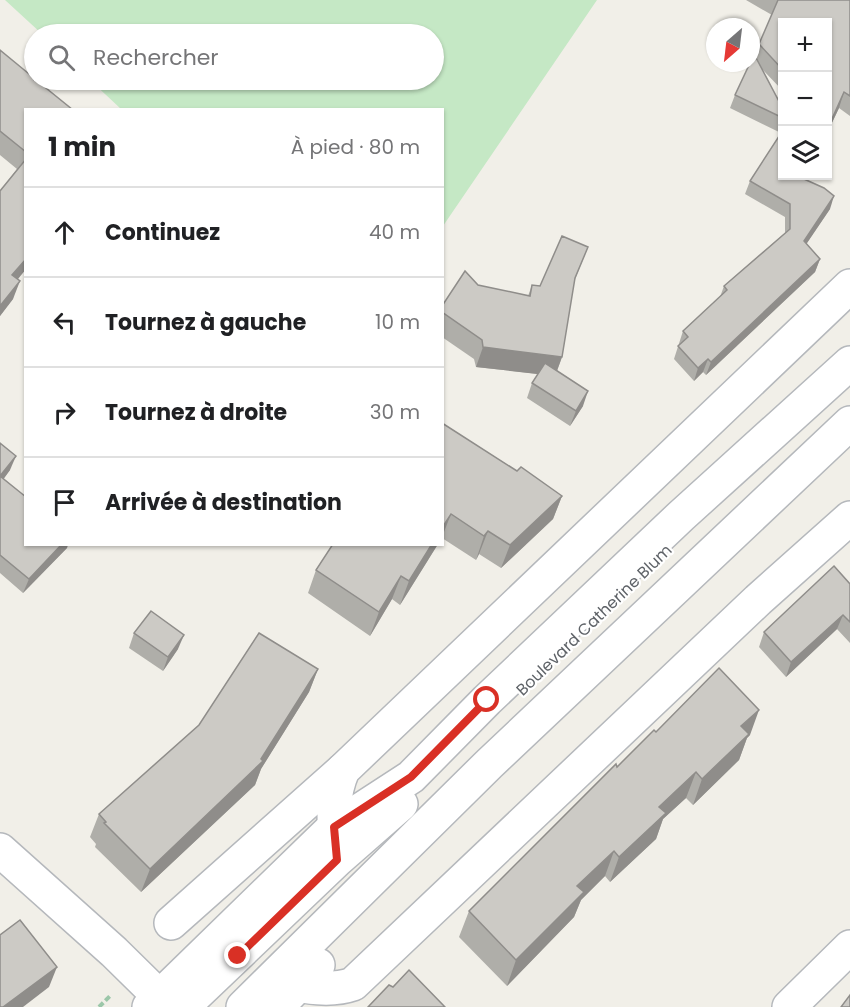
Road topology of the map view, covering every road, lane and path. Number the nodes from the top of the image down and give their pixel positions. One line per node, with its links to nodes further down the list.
1 (850, 286): 7 (street)
2 (850, 363): 8 (street)
3 (850, 382): 10 (street, Boulevard Catherine Blum)
4 (850, 423): 13 (street, Boulevard Catherine Blum)
5 (850, 444): 13 (street)
6 (850, 518): 13 (street)
7 (343, 770): 8 (street); 11 (street)
8 (334, 827): 10 (street); 14 (street)
9 (0, 849): 14 (street)
10 (337, 860): 14 (street, Boulevard Catherine Blum)
11 (171, 924)
12 (850, 947): 16 (street)
13 (283, 991): 15 (street, Boulevard Catherine Blum)
14 (165, 1004)
15 (243, 1007)
16 (789, 1007)

